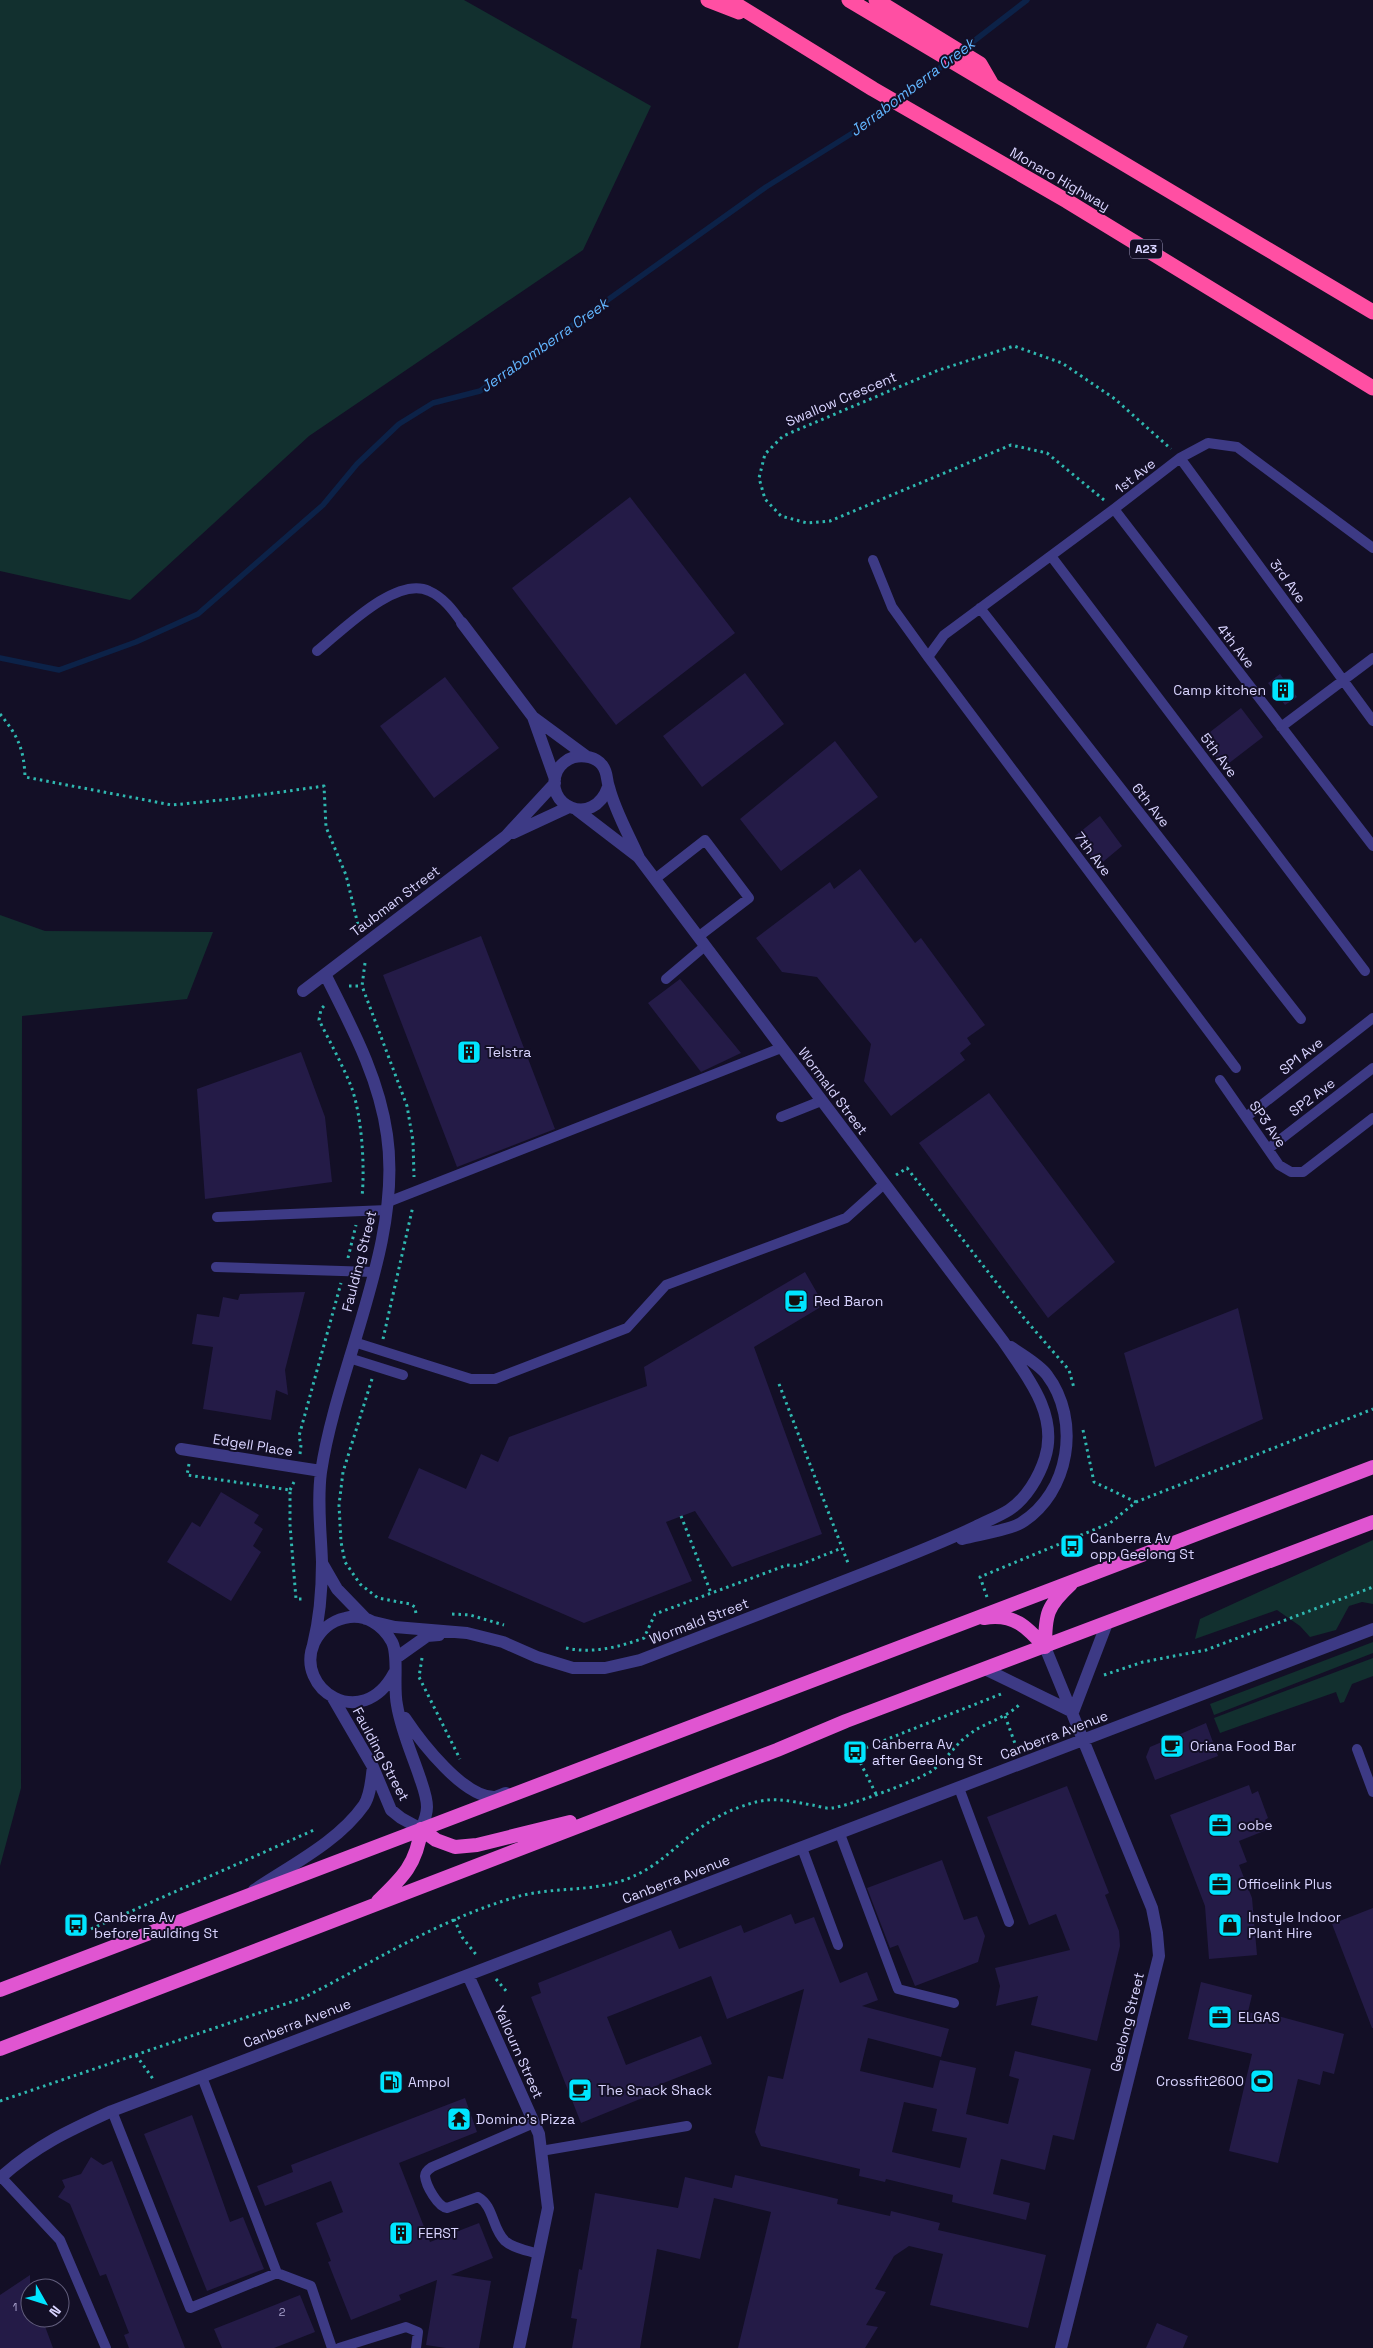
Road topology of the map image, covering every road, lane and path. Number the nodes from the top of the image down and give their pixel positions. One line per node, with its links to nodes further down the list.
1 (708, 0): 5 (highway)
2 (729, 0): 5 (highway, Monaro Highway / A23)
3 (849, 0): 6 (highway)
4 (876, 0): 6 (highway)
5 (761, 20): 8 (highway, Monaro Highway / A23)
6 (931, 42): 7 (highway)
7 (1373, 312)
8 (1373, 388)
9 (1180, 458): 10 (lane, 1st Ave); 10 (path, Swallow Crescent); 11 (lane, 1st Ave); 19 (lane, 3rd Ave)
10 (1114, 510): 12 (lane, 1st Ave); 23 (lane, 4th Ave)
11 (1373, 548)
12 (1051, 556): 14 (lane, 1st Ave); 34 (lane, 5th Ave)
13 (873, 560): 17 (lane, 7th Ave)
14 (980, 608): 17 (lane, 1st Ave); 39 (lane, 6th Ave)
15 (462, 623): 16 (lane); 21 (street, Wormald Street)
16 (318, 651)
17 (928, 657): 41 (lane, 7th Ave)
18 (1370, 664): 19 (lane)
19 (1344, 680): 22 (lane, 3rd Ave); 23 (lane)
20 (0, 714): 33 (path)
21 (532, 718): 24 (street, Wormald Street); 25 (street, Wormald Street)
22 (1373, 721)
23 (1281, 727): 29 (lane, 4th Ave)
24 (586, 756): 25 (street); 26 (street, Wormald Street)
25 (555, 781): 27 (street, Wormald Street); 28 (street, Taubman Street)
26 (608, 787): 27 (street); 30 (street, Wormald Street)
27 (573, 808): 28 (street, Taubman Street); 30 (street, Wormald Street)
28 (506, 836): 33 (street, Taubman Street)
29 (1373, 846)
30 (639, 858): 31 (street, Wormald Street)
31 (655, 879): 32 (street, Wormald Street); 32 (lane)
32 (702, 941): 36 (lane); 40 (street, Wormald Street)
33 (362, 945): 35 (street, Taubman Street)
34 (1365, 971)
35 (325, 974): 37 (street, Taubman Street); 50 (street, Faulding Street)
36 (666, 979)
37 (303, 991)
38 (1373, 1018): 46 (lane, SP1 Ave)
39 (1301, 1019)
40 (781, 1048): 44 (street, Wormald Street); 50 (lane)
41 (1236, 1068)
42 (1373, 1068): 48 (lane, SP2 Ave)
43 (1220, 1080): 46 (lane, SP3 Ave)
44 (821, 1101): 45 (lane); 49 (street, Wormald Street)
45 (781, 1117)
46 (1246, 1117): 48 (lane, SP3 Ave)
47 (1373, 1118): 48 (lane, SP3 Ave)
48 (1268, 1149)
49 (884, 1184): 54 (street, Wormald Street); 55 (lane); 59 (path)
50 (388, 1206): 51 (lane); 53 (street, Faulding Street)
51 (217, 1217)
52 (216, 1267): 53 (lane)
53 (373, 1272): 55 (street, Faulding Street)
54 (1003, 1341): 68 (street, Wormald Street); 68 (street, Wormald Street)
55 (354, 1342): 56 (street, Faulding Street)
56 (349, 1358): 57 (lane); 64 (street, Faulding Street)
57 (403, 1375)
58 (779, 1384): 70 (path)
59 (1076, 1394)
60 (1373, 1409): 65 (path)
61 (1083, 1429): 65 (path)
62 (186, 1450): 64 (street, Edgell Place); 74 (path)
63 (1373, 1467): 71 (highway)
64 (321, 1471): 69 (street, Faulding Street)
65 (1136, 1502): 75 (path)
66 (681, 1516): 73 (path)
67 (1373, 1522): 79 (highway)
68 (937, 1545): 70 (street, Wormald Street)
69 (322, 1563): 74 (street, Faulding Street); 77 (street, Faulding Street)
70 (853, 1578): 81 (street, Wormald Street)
71 (1076, 1580): 75 (highway); 83 (highway)
72 (1373, 1587): 87 (path)
73 (711, 1594)
74 (321, 1598): 82 (street, Faulding Street)
75 (993, 1611): 78 (highway)
76 (416, 1615): 81 (path)
77 (370, 1621): 81 (street, Wormald Street); 82 (street); 84 (street)
78 (963, 1622): 83 (highway); 99 (highway)
79 (1107, 1623): 83 (highway); 92 (street)
80 (1373, 1629): 94 (street, Canberra Avenue)
81 (419, 1634): 84 (street, Wormald Street); 98 (path)
82 (313, 1645): 90 (street)
83 (1045, 1647): 85 (highway); 92 (street, Geelong Street)
84 (396, 1658): 86 (street)
85 (985, 1669): 92 (street, Canberra Avenue); 103 (highway)
86 (394, 1673): 90 (street); 91 (street, Faulding Street)
87 (1100, 1676)
88 (1003, 1694): 102 (path)
89 (1017, 1697): 93 (path)
90 (333, 1698): 97 (street, Faulding Street)
91 (397, 1706): 98 (street); 105 (street, Faulding Street)
92 (1073, 1712): 94 (street, Geelong Street)
93 (1006, 1716): 96 (path); 102 (path)
94 (1085, 1740): 96 (street, Canberra Avenue); 133 (street, Geelong Street)
95 (1357, 1749): 101 (lane)
96 (1022, 1764): 100 (street, Canberra Avenue)
97 (373, 1767): 105 (street, Faulding Street); 108 (street)
98 (457, 1781): 99 (street)
99 (536, 1785): 105 (highway)
100 (959, 1788): 106 (street, Canberra Avenue); 110 (lane)
101 (1373, 1792)
102 (876, 1794): 117 (path)
103 (617, 1812): 105 (highway); 109 (highway)
104 (319, 1828): 111 (path)
105 (421, 1829): 108 (highway); 109 (highway)
106 (840, 1834): 107 (street, Canberra Avenue); 115 (lane)
107 (802, 1848): 112 (lane); 113 (street, Canberra Avenue)
108 (239, 1900): 114 (highway)
109 (373, 1906): 116 (highway)
110 (1009, 1922)
111 (91, 1929)
112 (838, 1945)
113 (468, 1975): 118 (street, Canberra Avenue); 122 (street, Yallourn Street)
114 (0, 1990)
115 (954, 2003)
116 (0, 2050)
117 (136, 2055): 119 (path); 120 (path)
118 (202, 2076): 119 (street, Canberra Avenue); 127 (lane)
119 (162, 2092): 121 (street, Canberra Avenue)
120 (0, 2101)
121 (112, 2111): 125 (street, Canberra Avenue); 127 (lane)
122 (534, 2123): 124 (street, Yallourn Street); 126 (lane)
123 (687, 2126): 124 (lane)
124 (541, 2151): 126 (street, Yallourn Street)
125 (1, 2177): 128 (lane)
126 (539, 2254): 132 (street, Yallourn Street)
127 (277, 2273): 129 (lane)
128 (106, 2348)
129 (332, 2348)
130 (339, 2348): 131 (lane)
131 (416, 2348)
132 (520, 2348)
133 (1062, 2348)

